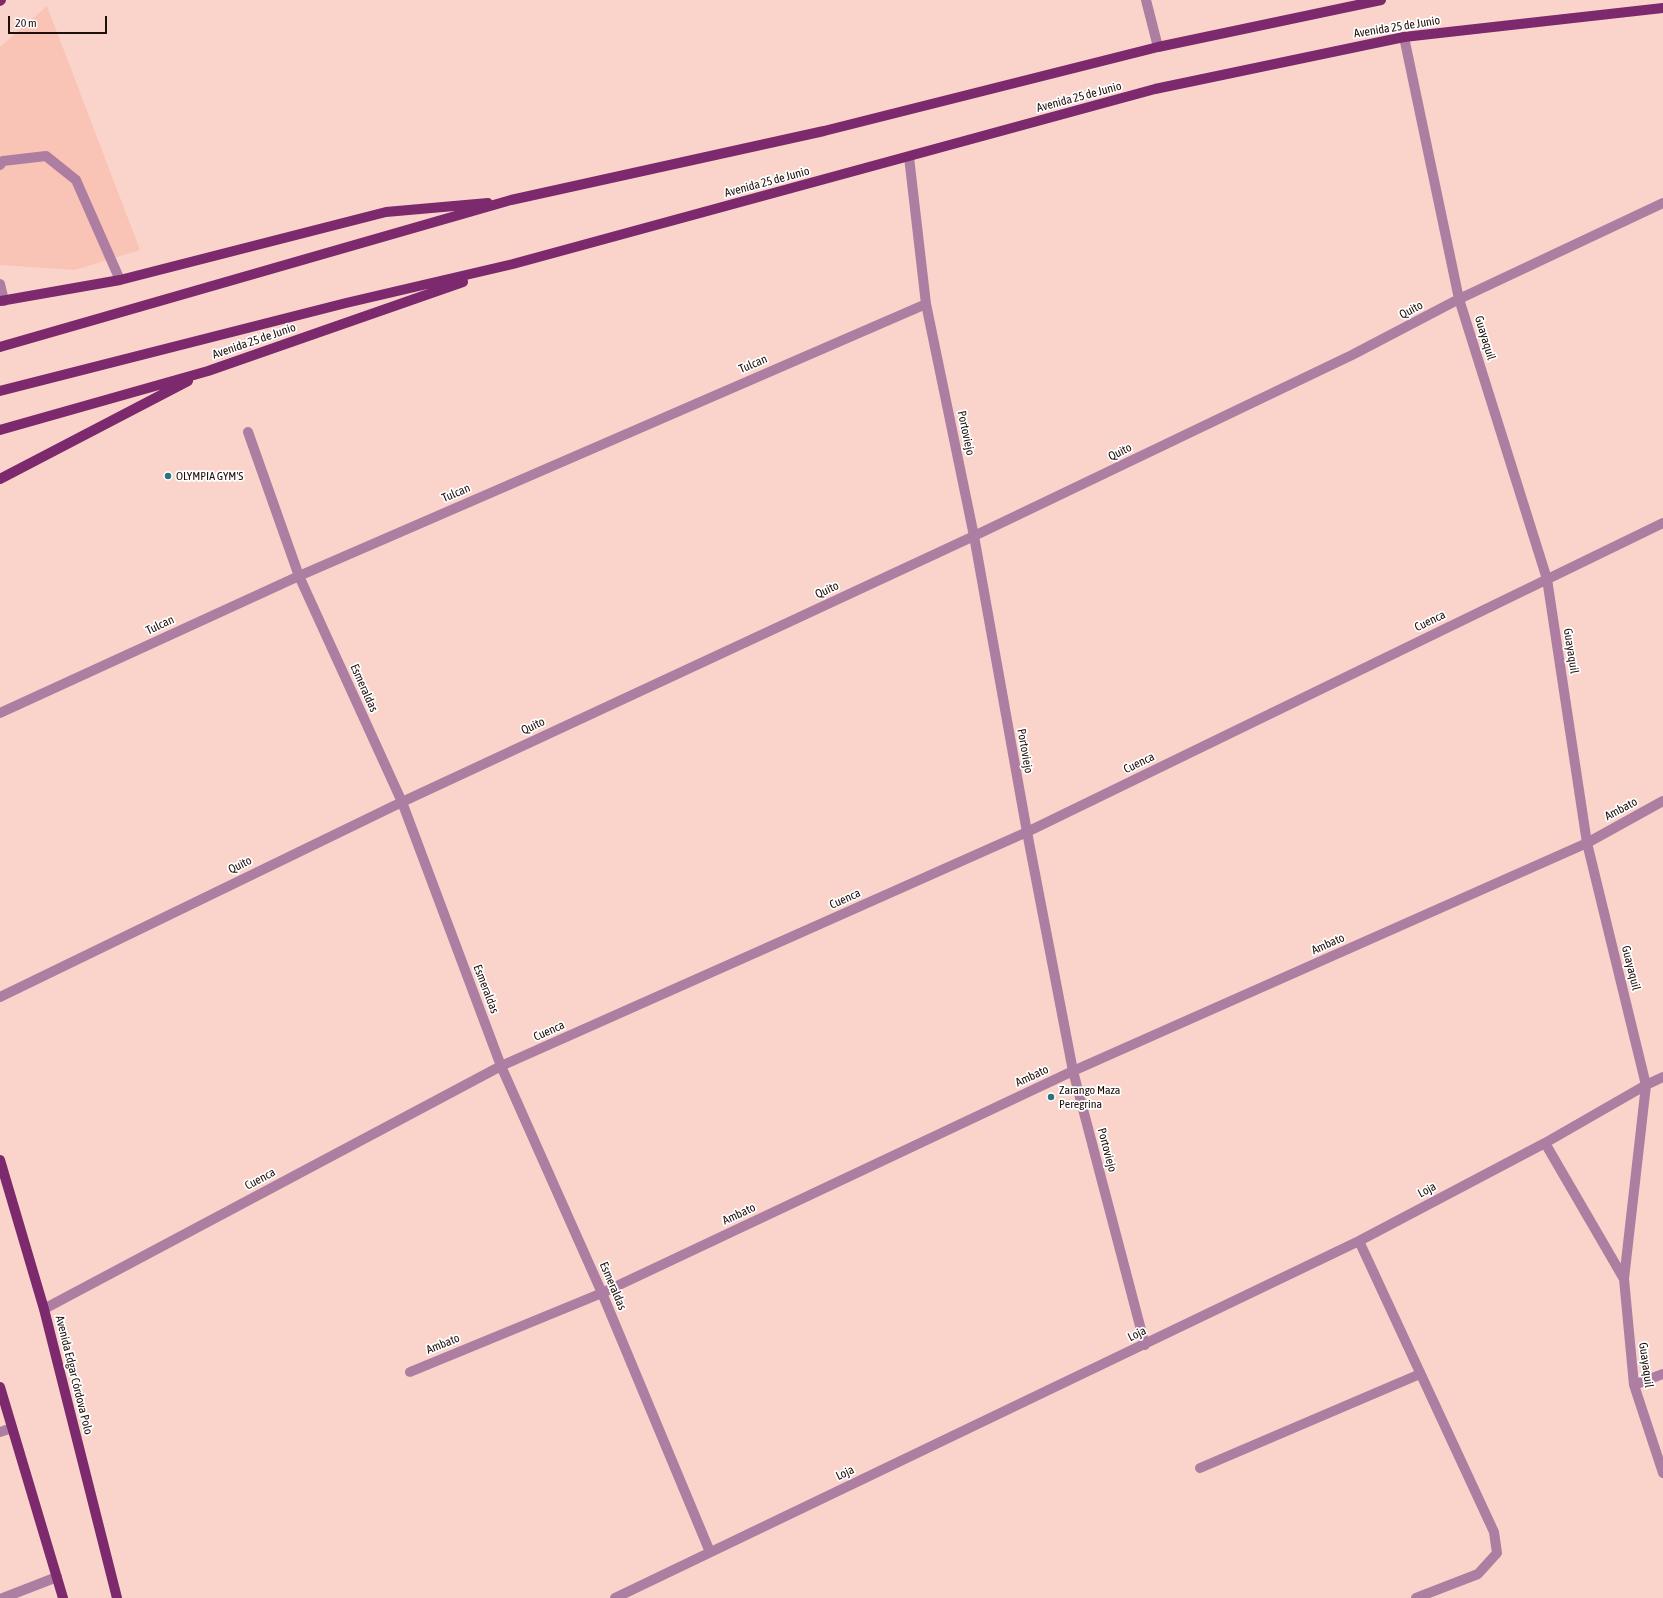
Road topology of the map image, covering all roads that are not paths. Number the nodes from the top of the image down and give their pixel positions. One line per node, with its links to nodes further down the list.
1 (1146, 0): 5 (street)
2 (1381, 0): 5 (main road)
3 (1663, 8): 4 (main road, Avenida 25 de Junio)
4 (1404, 37): 6 (main road, Avenida 25 de Junio); 13 (street, Guayaquil)
5 (1158, 47): 8 (main road)
6 (909, 157): 10 (main road, Avenida 25 de Junio); 15 (street, Portoviejo)
7 (0, 165): 11 (street)
8 (512, 200): 11 (main road); 16 (main road)
9 (1663, 203): 13 (street, Quito)
10 (513, 264): 17 (main road, Avenida 25 de Junio); 18 (main road, Avenida 25 de Junio)
11 (120, 280): 14 (main road)
12 (0, 284): 14 (street)
13 (1459, 299): 23 (street, Quito); 25 (street, Guayaquil)
14 (2, 301)
15 (926, 304): 23 (street, Portoviejo); 24 (street, Tulcan)
16 (0, 347)
17 (208, 371): 19 (main road, Avenida 25 de Junio); 21 (main road)
18 (0, 391)
19 (0, 430)
20 (248, 432): 24 (street, Esmeraldas)
21 (0, 479)
22 (1663, 523): 25 (street, Cuenca)
23 (974, 536): 28 (street, Quito); 29 (street, Portoviejo)
24 (299, 576): 26 (street, Tulcan); 28 (street, Esmeraldas)
25 (1547, 579): 29 (street, Cuenca); 30 (street, Guayaquil)
26 (0, 713)
27 (1663, 801): 30 (street, Ambato)
28 (402, 802): 31 (street, Quito); 32 (street, Esmeraldas)
29 (1027, 832): 32 (street, Cuenca); 33 (street, Portoviejo)
30 (1587, 843): 33 (street, Ambato); 35 (street, Guayaquil)
31 (0, 997)
32 (501, 1066): 40 (street, Esmeraldas); 41 (street, Cuenca)
33 (1073, 1071): 40 (street, Ambato); 42 (street, Portoviejo)
34 (1663, 1077): 35 (street, Loja)
35 (1646, 1085): 36 (street, Loja); 39 (street, Guayaquil)
36 (1545, 1143): 38 (street, Loja); 39 (street, Guayaquil)
37 (0, 1160): 41 (main road, Avenida Edgar Córdova Polo)
38 (1359, 1241): 42 (street, Loja); 44 (street)
39 (1624, 1279): 46 (street, Guayaquil)
40 (602, 1293): 43 (street, Ambato); 52 (street, Esmeraldas)
41 (44, 1309): 56 (main road, Avenida Edgar Córdova Polo)
42 (1145, 1345): 52 (street, Loja)
43 (410, 1372)
44 (1420, 1374): 50 (street); 58 (street)
45 (1663, 1374): 46 (street)
46 (1634, 1384): 51 (street, Guayaquil)
47 (0, 1387): 48 (main road)
48 (12, 1428): 49 (street); 53 (main road)
49 (0, 1432)
50 (1200, 1468)
51 (1663, 1473)
52 (710, 1552): 57 (street, Loja)
53 (57, 1577): 54 (street); 55 (main road)
54 (3, 1598)
55 (63, 1598)
56 (117, 1598)
57 (615, 1598)
58 (1416, 1598)

